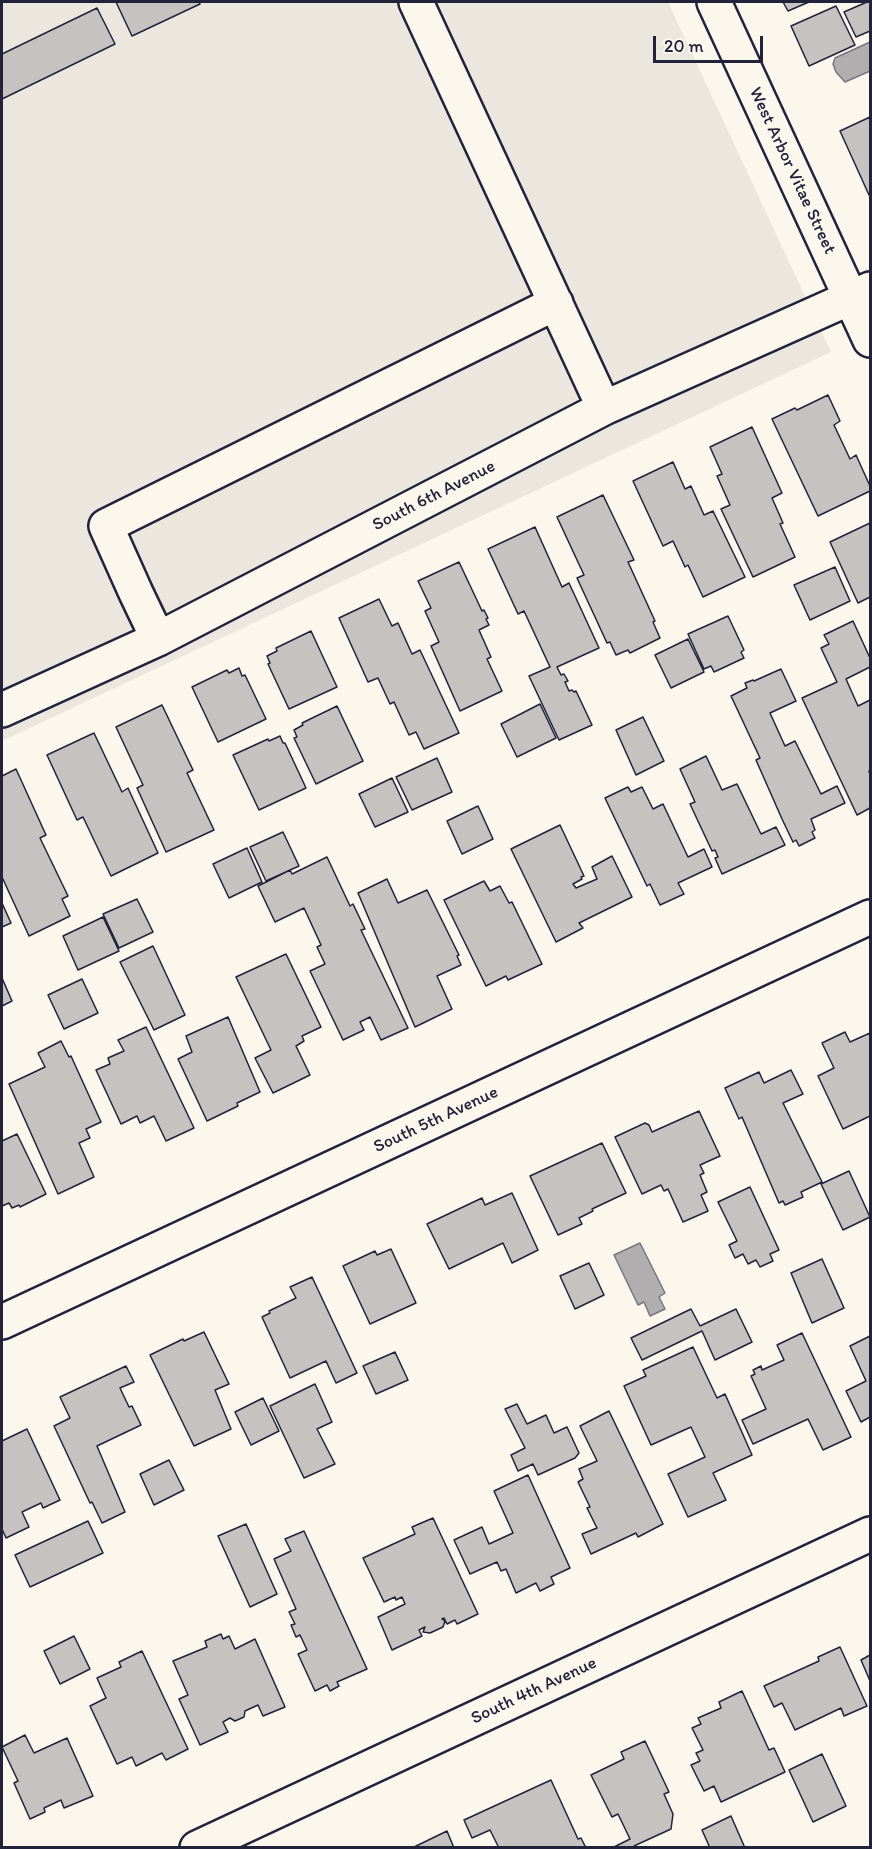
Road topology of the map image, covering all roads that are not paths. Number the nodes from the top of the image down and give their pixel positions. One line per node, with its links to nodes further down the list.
1 (416, 2): 4 (street)
2 (714, 2): 3 (street, West Arbor Vitae Street)
3 (861, 294): 5 (street, West Arbor Vitae Street); 6 (street, South 6th Avenue)
4 (556, 303): 6 (street); 7 (street)
5 (870, 340)
6 (604, 408): 7 (street, South 6th Avenue)
7 (158, 639): 8 (street, South 6th Avenue)
8 (2, 710)
9 (870, 917): 10 (street, South 5th Avenue)
10 (2, 1322)
11 (870, 1534): 12 (street, South 4th Avenue)
12 (197, 1848)

